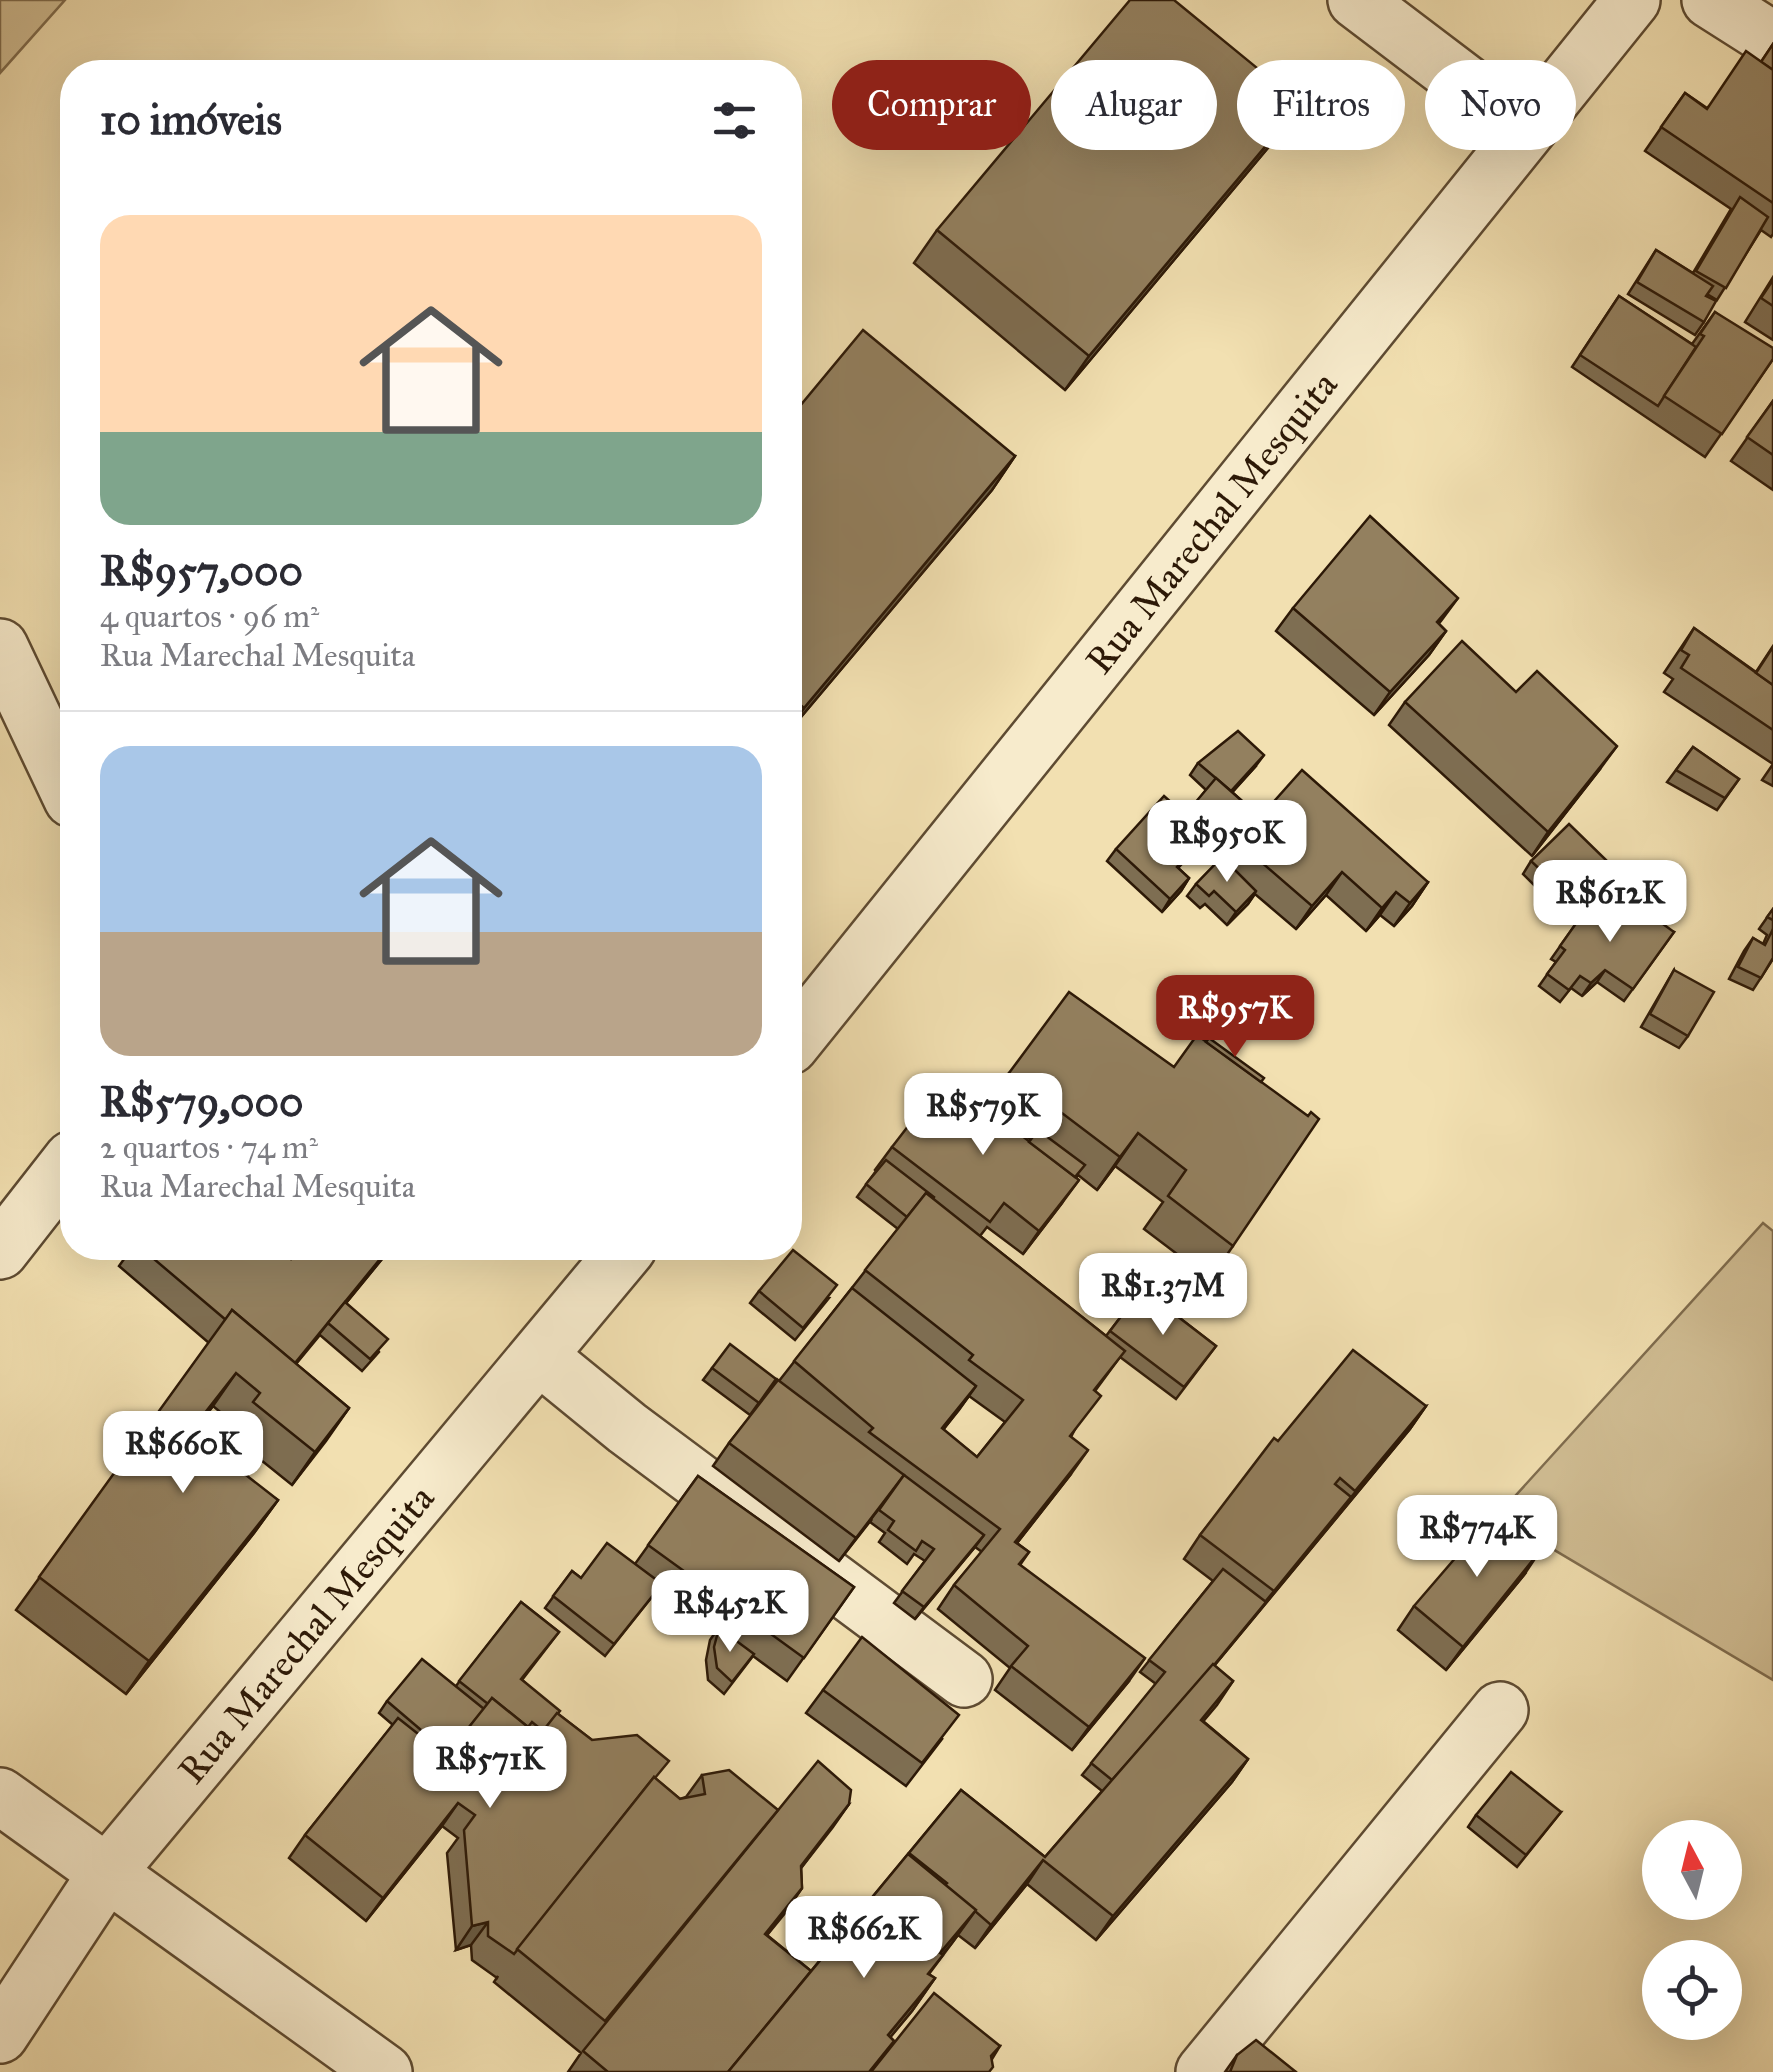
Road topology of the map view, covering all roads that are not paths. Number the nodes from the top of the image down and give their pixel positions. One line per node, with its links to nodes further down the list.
1 (1356, 0): 5 (street)
2 (1632, 0): 6 (street, Rua Marechal Mesquita)
3 (1710, 0): 4 (street)
4 (1773, 40)
5 (1436, 60)
6 (1576, 68)
7 (1508, 150): 10 (street, Rua Marechal Mesquita)
8 (0, 647): 9 (street)
9 (60, 774)
10 (802, 1031)
11 (60, 1174): 12 (street)
12 (0, 1251)
13 (618, 1260): 14 (street, Rua Marechal Mesquita)
14 (540, 1357): 15 (street); 18 (street, Rua Marechal Mesquita)
15 (964, 1679)
16 (1500, 1710): 21 (street)
17 (0, 1796): 18 (street)
18 (106, 1874): 19 (street, Rua Marechal Mesquita); 20 (street)
19 (0, 2034)
20 (384, 2072)
21 (1204, 2072)

